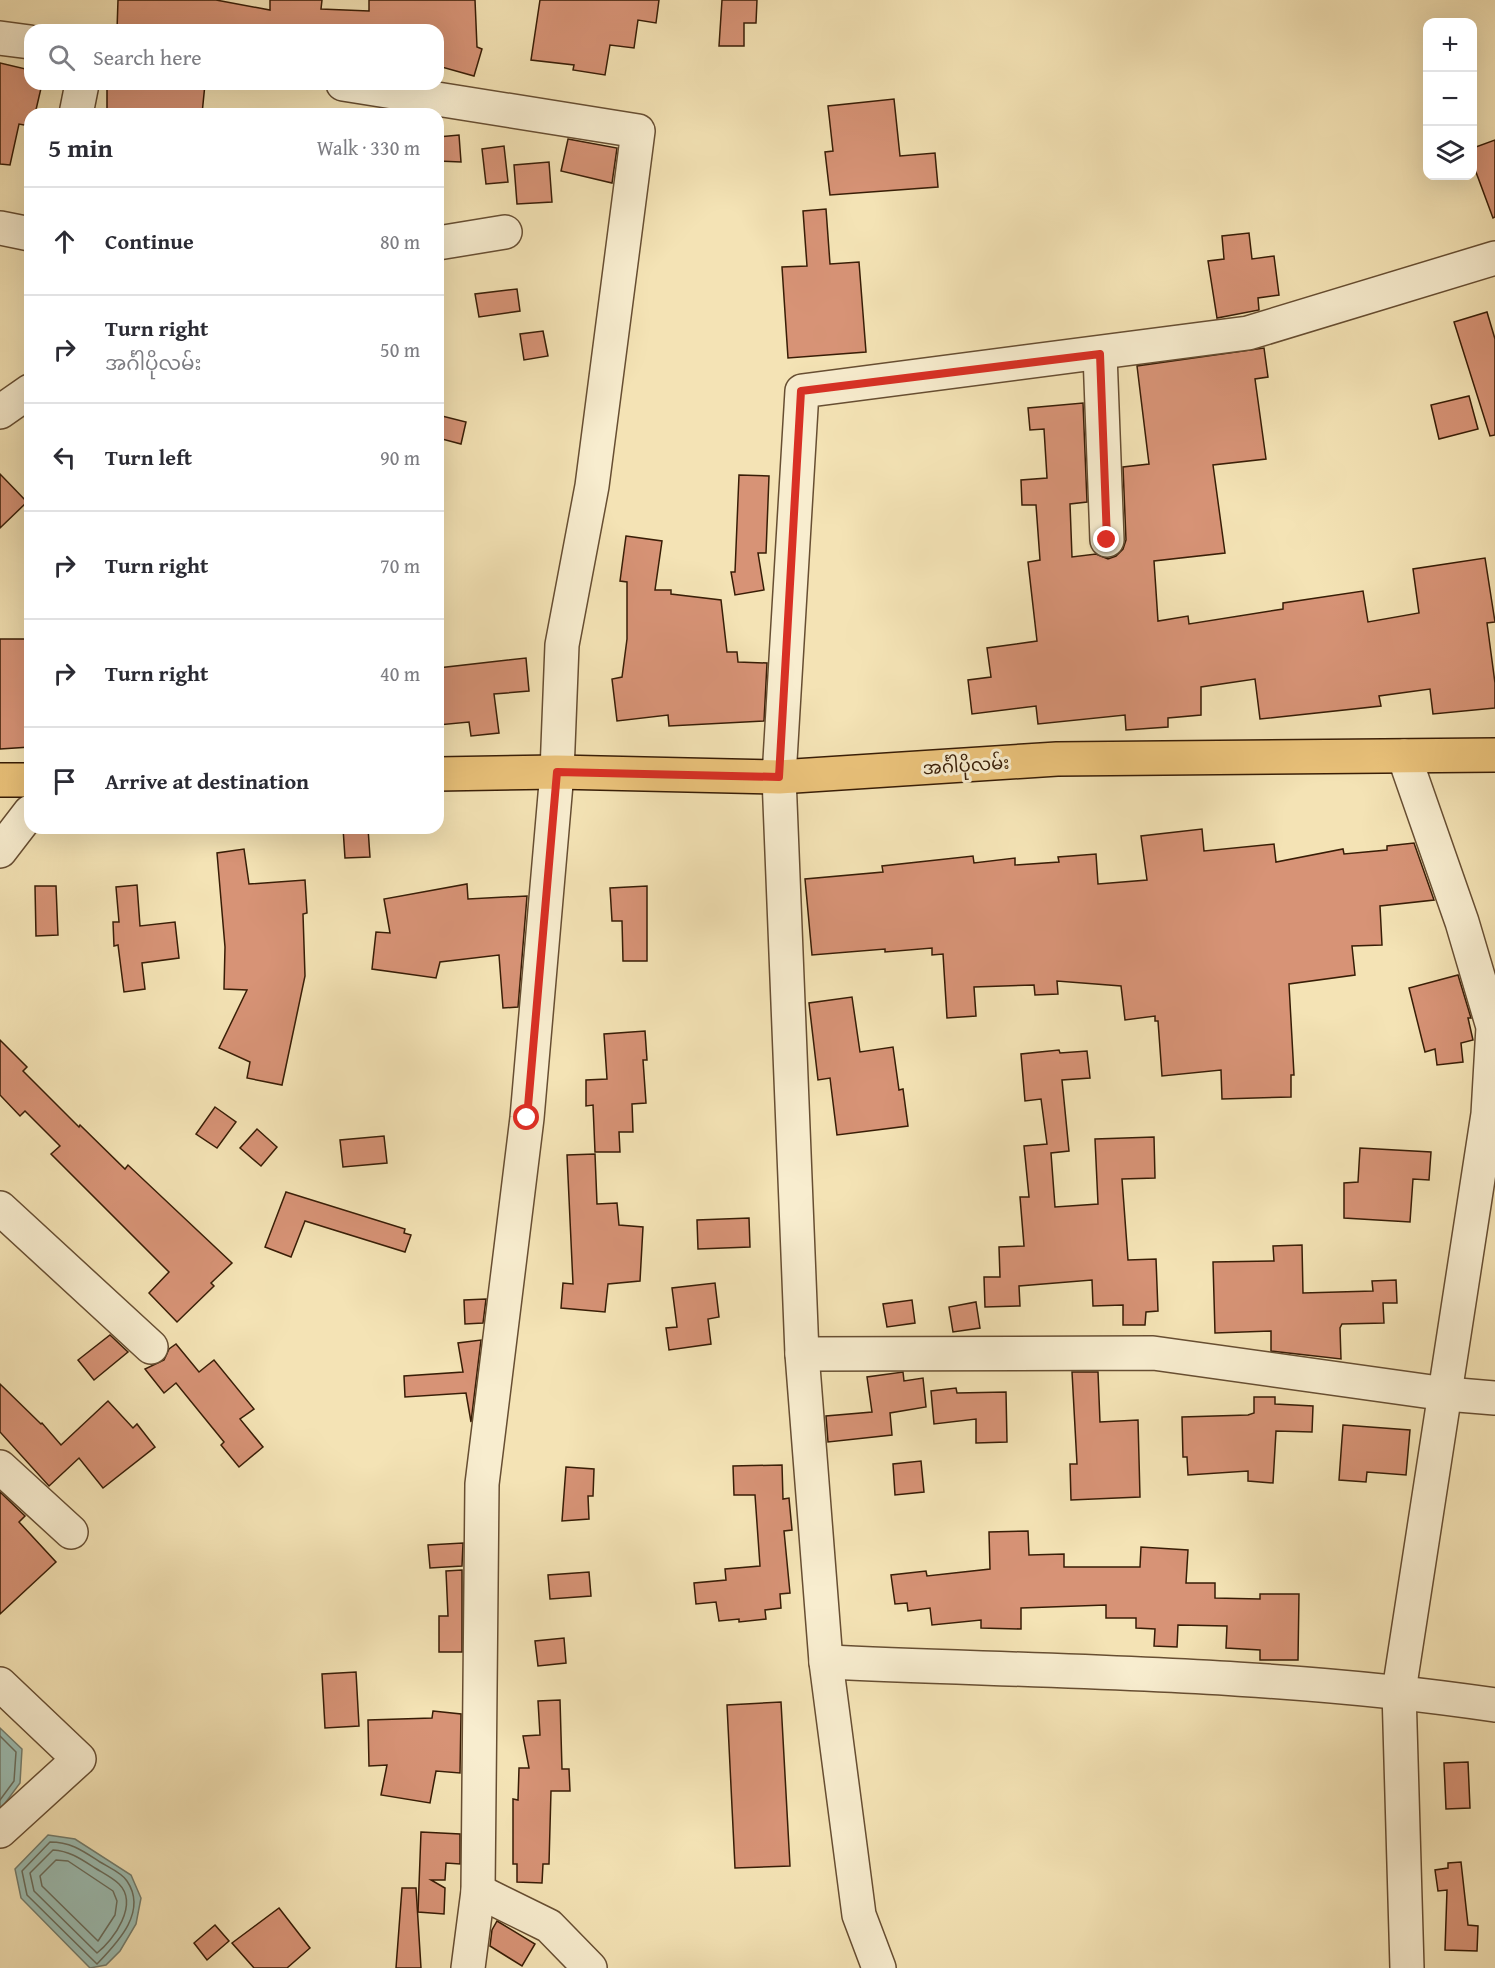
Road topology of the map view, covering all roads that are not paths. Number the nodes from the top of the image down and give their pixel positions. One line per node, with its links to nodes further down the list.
1 (0, 38): 2 (street)
2 (24, 41)
3 (81, 90): 5 (street)
4 (381, 90): 17 (street)
5 (77, 108)
6 (0, 228): 8 (street)
7 (505, 232): 9 (street)
8 (24, 233)
9 (444, 242)
10 (1495, 258): 11 (street)
11 (1100, 354): 14 (street); 19 (street)
12 (24, 395): 13 (street)
13 (0, 412)
14 (1107, 540)
15 (1495, 755): 16 (main road, အင်္ဂါပိုလမ်း)
16 (1404, 756): 19 (main road, အင်္ဂါပိုလမ်း); 27 (street)
17 (557, 772): 18 (main road, အင်္ဂါပိုလမ်း); 19 (main road, အင်္ဂါပိုလမ်း); 36 (street)
18 (444, 774)
19 (779, 777): 26 (street)
20 (0, 780): 21 (main road)
21 (24, 780)
22 (24, 820): 23 (street)
23 (0, 851)
24 (0, 1208): 25 (street)
25 (151, 1347)
26 (802, 1354): 27 (street); 31 (street)
27 (1446, 1394): 28 (street); 33 (street)
28 (1495, 1398)
29 (0, 1467): 30 (street)
30 (71, 1532)
31 (826, 1662): 33 (street); 39 (street)
32 (0, 1684): 35 (street)
33 (1399, 1691): 34 (street); 40 (street)
34 (1495, 1705)
35 (0, 1831)
36 (478, 1891): 37 (street); 38 (street)
37 (468, 1968)
38 (590, 1968)
39 (879, 1968)
40 (1407, 1968)

